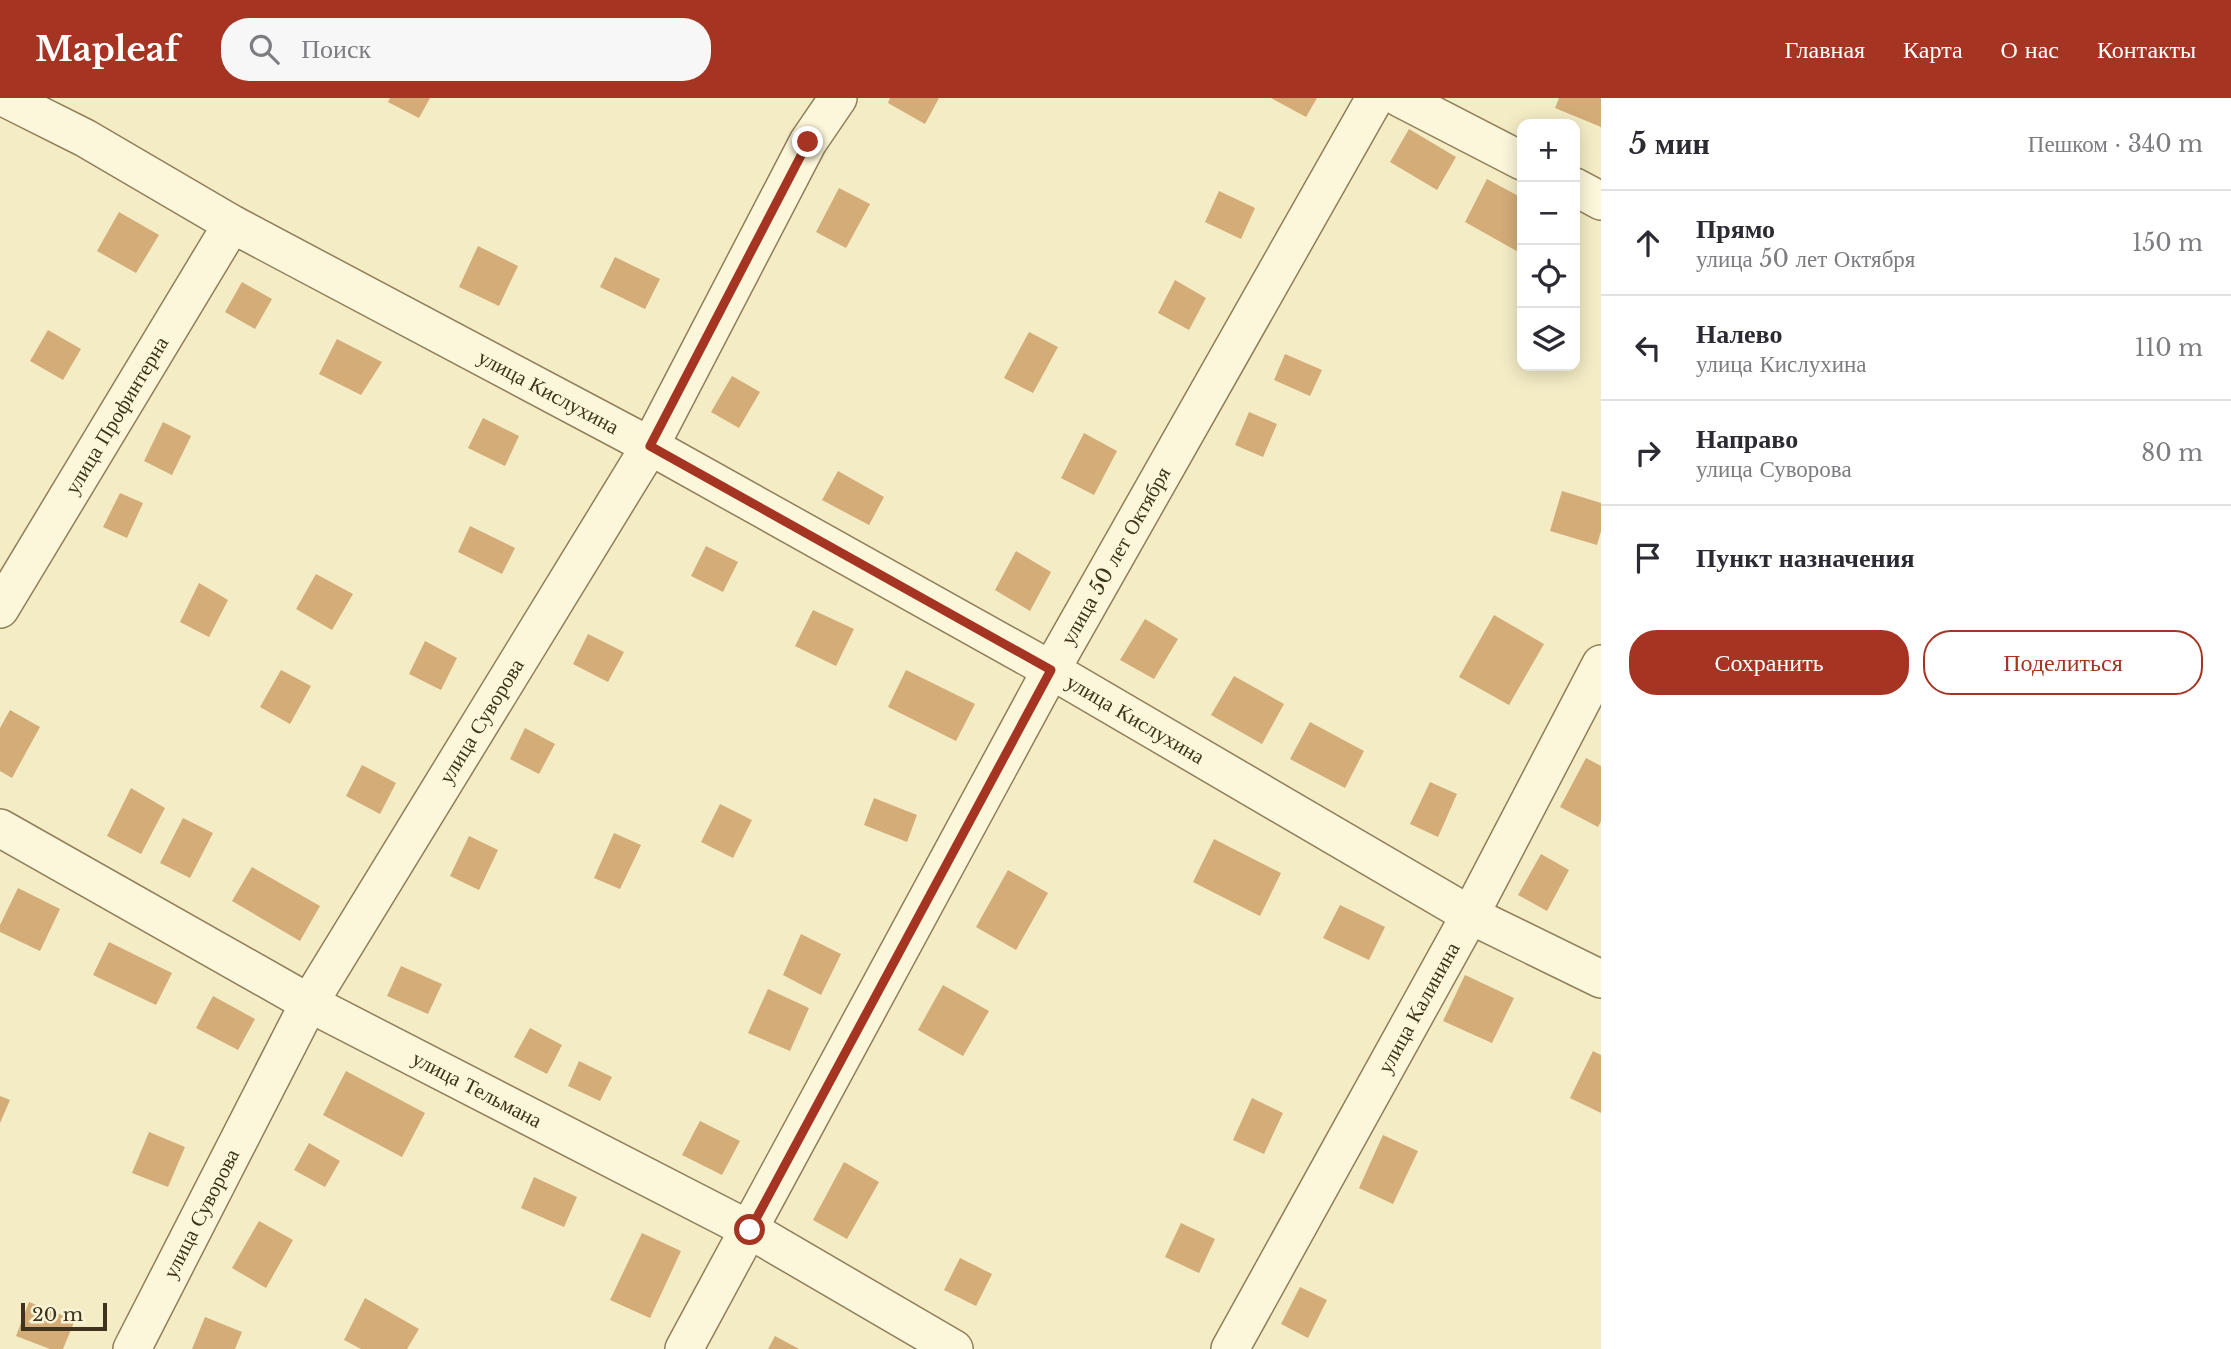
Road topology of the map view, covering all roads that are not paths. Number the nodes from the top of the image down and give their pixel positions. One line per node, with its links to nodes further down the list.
1 (5, 98): 8 (street, улица Кислухина)
2 (838, 98): 9 (street, улица Суворова)
3 (1375, 98): 12 (street, улица 50 лет Октября)
4 (1400, 98): 5 (street)
5 (1517, 157)
6 (1580, 190): 7 (street)
7 (1601, 201)
8 (232, 224): 9 (street, улица Кислухина); 10 (street, улица Профинтерна)
9 (650, 446): 12 (street, улица Кислухина); 16 (street, улица Суворова)
10 (0, 609)
11 (1601, 664): 14 (street, улица Калинина)
12 (1051, 670): 14 (street, улица Кислухина); 17 (street, улица 50 лет Октября)
13 (0, 828): 16 (street, улица Тельмана)
14 (1470, 915): 15 (street, улица Кислухина); 21 (street, улица Калинина)
15 (1601, 979)
16 (309, 1003): 17 (street, улица Тельмана); 18 (street, улица Суворова)
17 (750, 1230): 19 (street, улица 50 лет Октября); 20 (street, улица Тельмана)
18 (132, 1349)
19 (684, 1349)
20 (954, 1349)
21 (1230, 1349)

